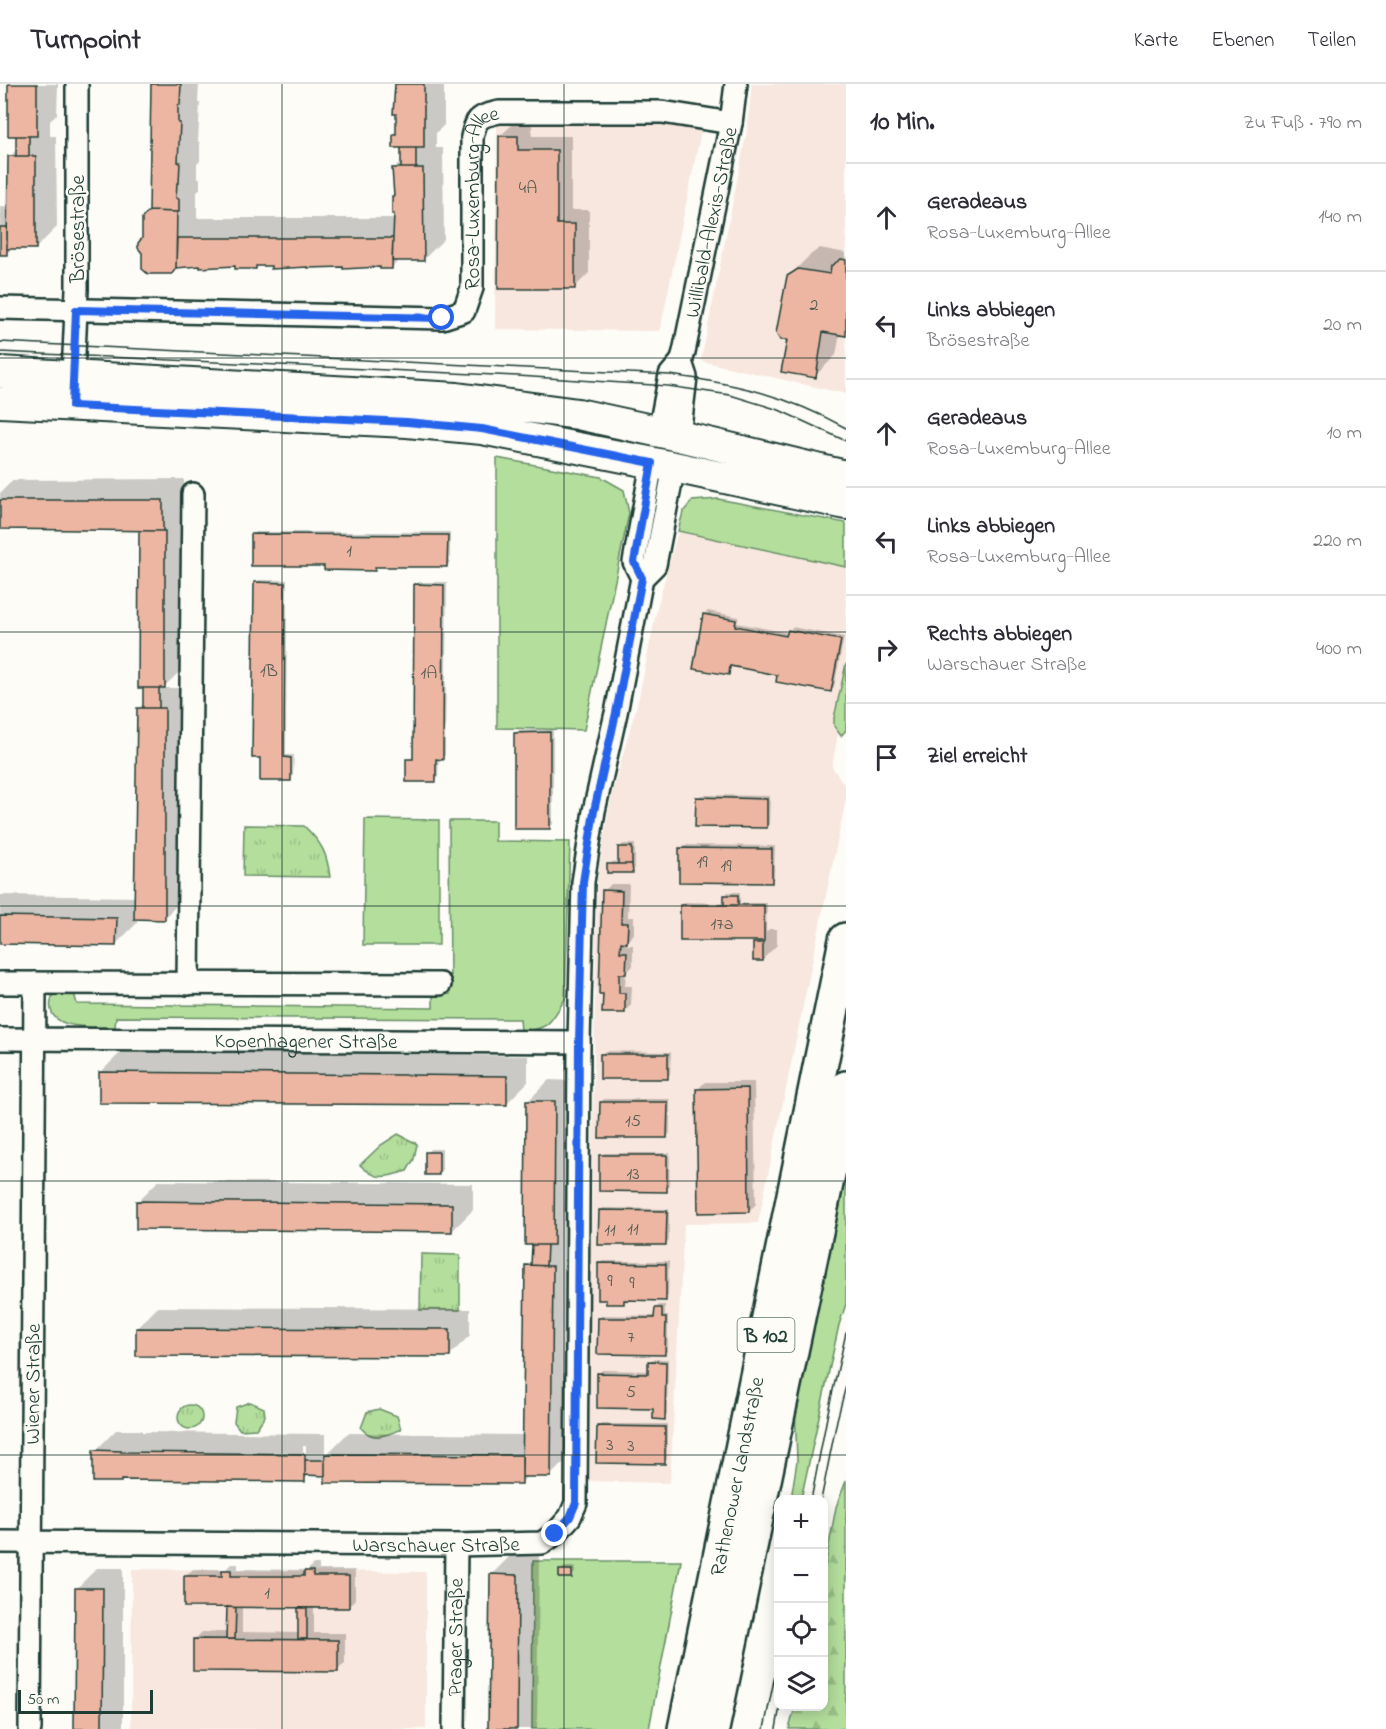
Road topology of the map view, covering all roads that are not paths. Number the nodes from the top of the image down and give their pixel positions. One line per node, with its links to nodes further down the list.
1 (77, 84): 5 (street, Brösestraße)
2 (736, 84): 3 (street, Willibald-Alexis-Straße)
3 (730, 123): 5 (street, Rosa-Luxemburg-Allee); 10 (street, Willibald-Alexis-Straße)
4 (0, 308): 5 (street, Rosa-Luxemburg-Allee)
5 (76, 310): 7 (street, Brösestraße)
6 (0, 372): 7 (street)
7 (73, 375): 9 (street); 10 (street)
8 (0, 402): 9 (street)
9 (72, 406): 11 (street)
10 (669, 434): 11 (street); 12 (street)
11 (663, 465): 14 (street); 22 (street, Warschauer Straße)
12 (846, 476)
13 (193, 494): 18 (street)
14 (846, 504)
15 (846, 940): 29 (main road, Rathenower Landstraße / B 102)
16 (0, 983): 17 (street)
17 (35, 983): 18 (street); 21 (street)
18 (188, 984): 19 (street)
19 (440, 984)
20 (0, 1039): 21 (street, Kopenhagener Straße)
21 (35, 1040): 22 (street, Kopenhagener Straße); 25 (street, Wiener Straße)
22 (579, 1042): 26 (street, Warschauer Straße)
23 (846, 1088): 30 (main road, Rathenower Landstraße / B 102)
24 (0, 1542): 25 (street, Warschauer Straße)
25 (31, 1542): 26 (street, Warschauer Straße); 27 (street, Wiener Straße)
26 (456, 1545): 28 (street, Prager Straße)
27 (30, 1729)
28 (454, 1729)
29 (685, 1729)
30 (712, 1729)

